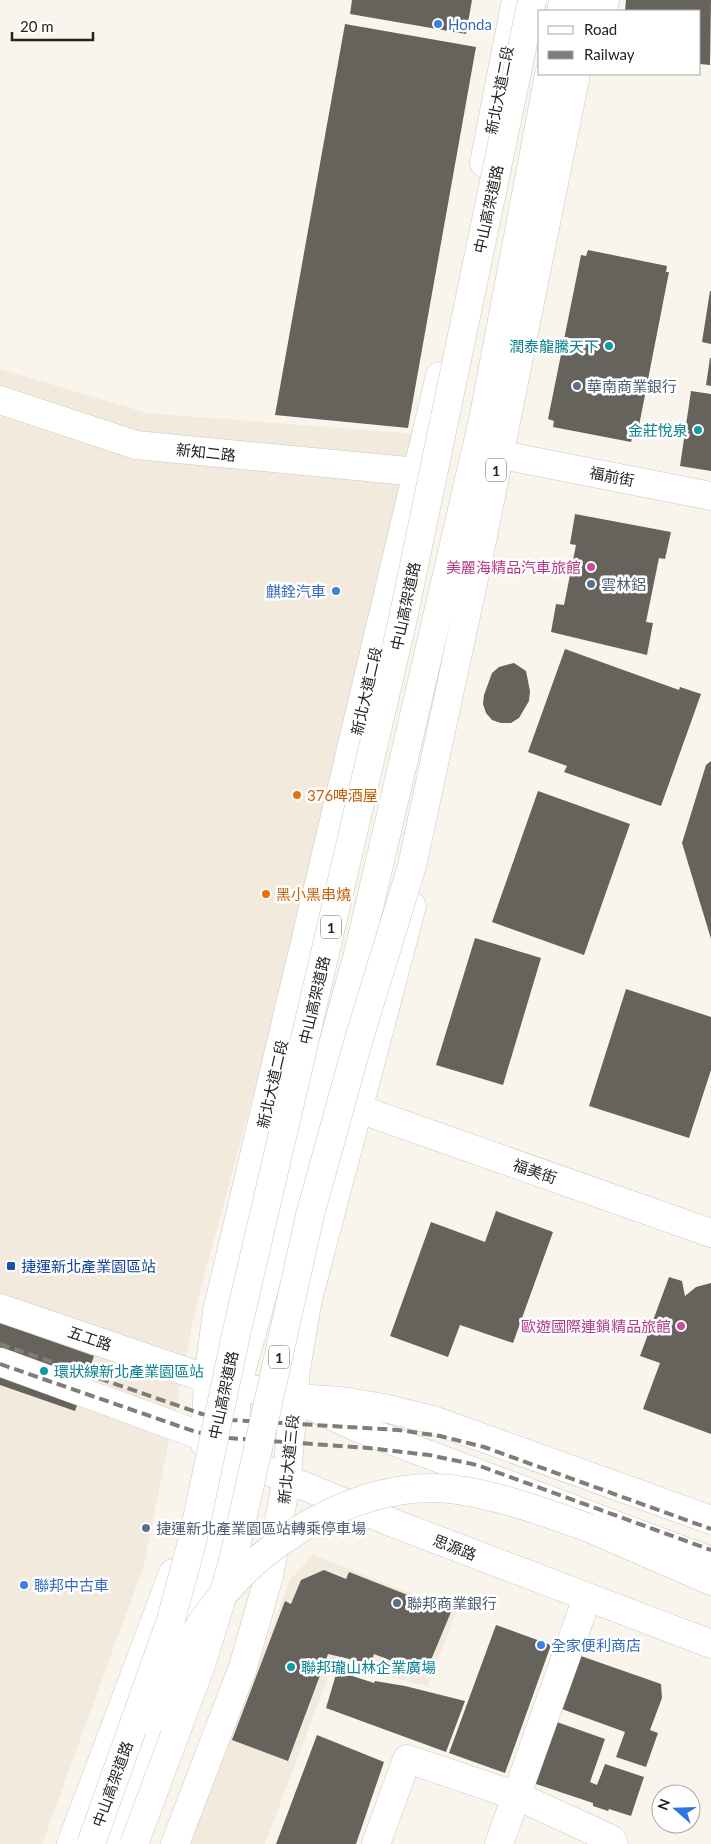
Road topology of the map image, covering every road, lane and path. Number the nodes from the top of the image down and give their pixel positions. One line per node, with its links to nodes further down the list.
1 (516, 0): 8 (main road, 新北大道二段 / 1)
2 (532, 0): 27 (main road, 中山高架道路 / 1, bridge)
3 (549, 75): 15 (main road)
4 (576, 75): 30 (main road, 1, bridge)
5 (590, 75): 7 (main road, 1)
6 (0, 400): 8 (main road, 新知二路)
7 (512, 457): 9 (main road, 福前街); 10 (main road, 1)
8 (418, 472): 14 (main road, 新北大道二段 / 1)
9 (711, 496)
10 (359, 1109): 11 (main road, 福美街); 16 (main road, 1)
11 (711, 1232)
12 (0, 1308): 14 (main road, 五工路)
13 (0, 1362): 17 (main road)
14 (208, 1379): 15 (main road); 17 (main road, 1)
15 (237, 1386): 16 (main road); 18 (main road)
16 (294, 1398): 18 (main road, 新北大道三段); 19 (main road, 新北大道三段 / 1); 20 (main road); 21 (main road)
17 (206, 1437): 18 (main road, 思源路); 26 (main road, 1)
18 (234, 1459): 19 (main road, 思源路); 29 (main road, 新北大道三段)
19 (287, 1477): 23 (main road, 思源路); 31 (main road, 新北大道三段 / 1)
20 (711, 1520)
21 (711, 1561)
22 (711, 1581): 28 (main road, bridge)
23 (587, 1598): 24 (main road, 思源路); 25 (main road)
24 (711, 1644)
25 (518, 1796): 32 (main road); 33 (main road); 34 (main road)
26 (71, 1844)
27 (91, 1844)
28 (95, 1844)
29 (111, 1844)
30 (134, 1844)
31 (175, 1844)
32 (376, 1844)
33 (499, 1844)
34 (614, 1844)

